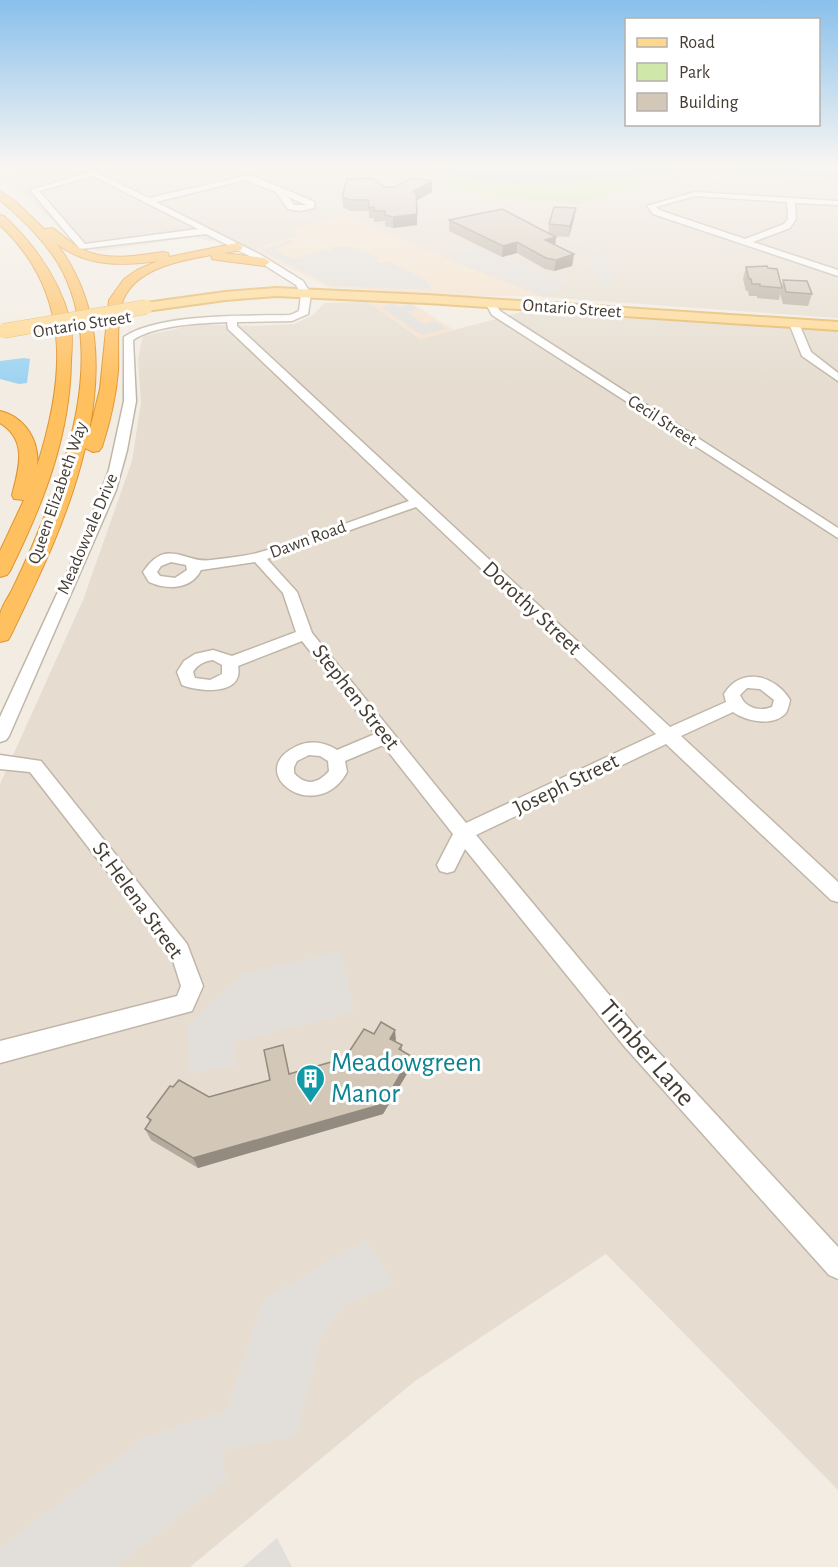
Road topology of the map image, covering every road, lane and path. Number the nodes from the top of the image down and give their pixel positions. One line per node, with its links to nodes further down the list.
1 (22, 241): 26 (highway, Queen Elizabeth Way)
2 (47, 241): 24 (highway, Queen Elizabeth Way)
3 (61, 241): 8 (highway)
4 (78, 241): 5 (street)
5 (128, 241)
6 (225, 241): 8 (street)
7 (744, 242): 11 (street)
8 (234, 246): 9 (street); 10 (highway)
9 (264, 262): 10 (highway); 12 (street)
10 (161, 264): 24 (highway)
11 (838, 273)
12 (306, 294): 13 (main road, Ontario Street); 14 (street, Meadowvale Drive); 17 (main road, Ontario Street)
13 (491, 304): 15 (main road, Ontario Street); 21 (street, Cecil Street)
14 (232, 319): 20 (street, Dorothy Street); 32 (street, Meadowvale Drive)
15 (794, 323): 16 (main road, Ontario Street); 18 (street)
16 (838, 326)
17 (2, 334)
18 (838, 378)
19 (0, 416): 22 (highway)
20 (418, 502): 23 (street, Dawn Road); 31 (street, Dorothy Street)
21 (838, 534)
22 (0, 544)
23 (258, 557): 25 (street, Dawn Road); 27 (street, Stephen Street)
24 (39, 558): 28 (highway, Queen Elizabeth Way)
25 (194, 567)
26 (0, 571)
27 (305, 634): 29 (street); 33 (street, Stephen Street)
28 (0, 635)
29 (230, 663)
30 (736, 705): 31 (street, Joseph Street)
31 (668, 735): 36 (street, Joseph Street); 38 (street, Dorothy Street)
32 (0, 736)
33 (387, 736): 34 (street); 36 (street, Stephen Street)
34 (336, 758)
35 (0, 762): 39 (street, St Helena Street)
36 (463, 833): 37 (street); 40 (street, Timber Lane)
37 (447, 865)
38 (838, 894)
39 (0, 1052)
40 (838, 1266)

